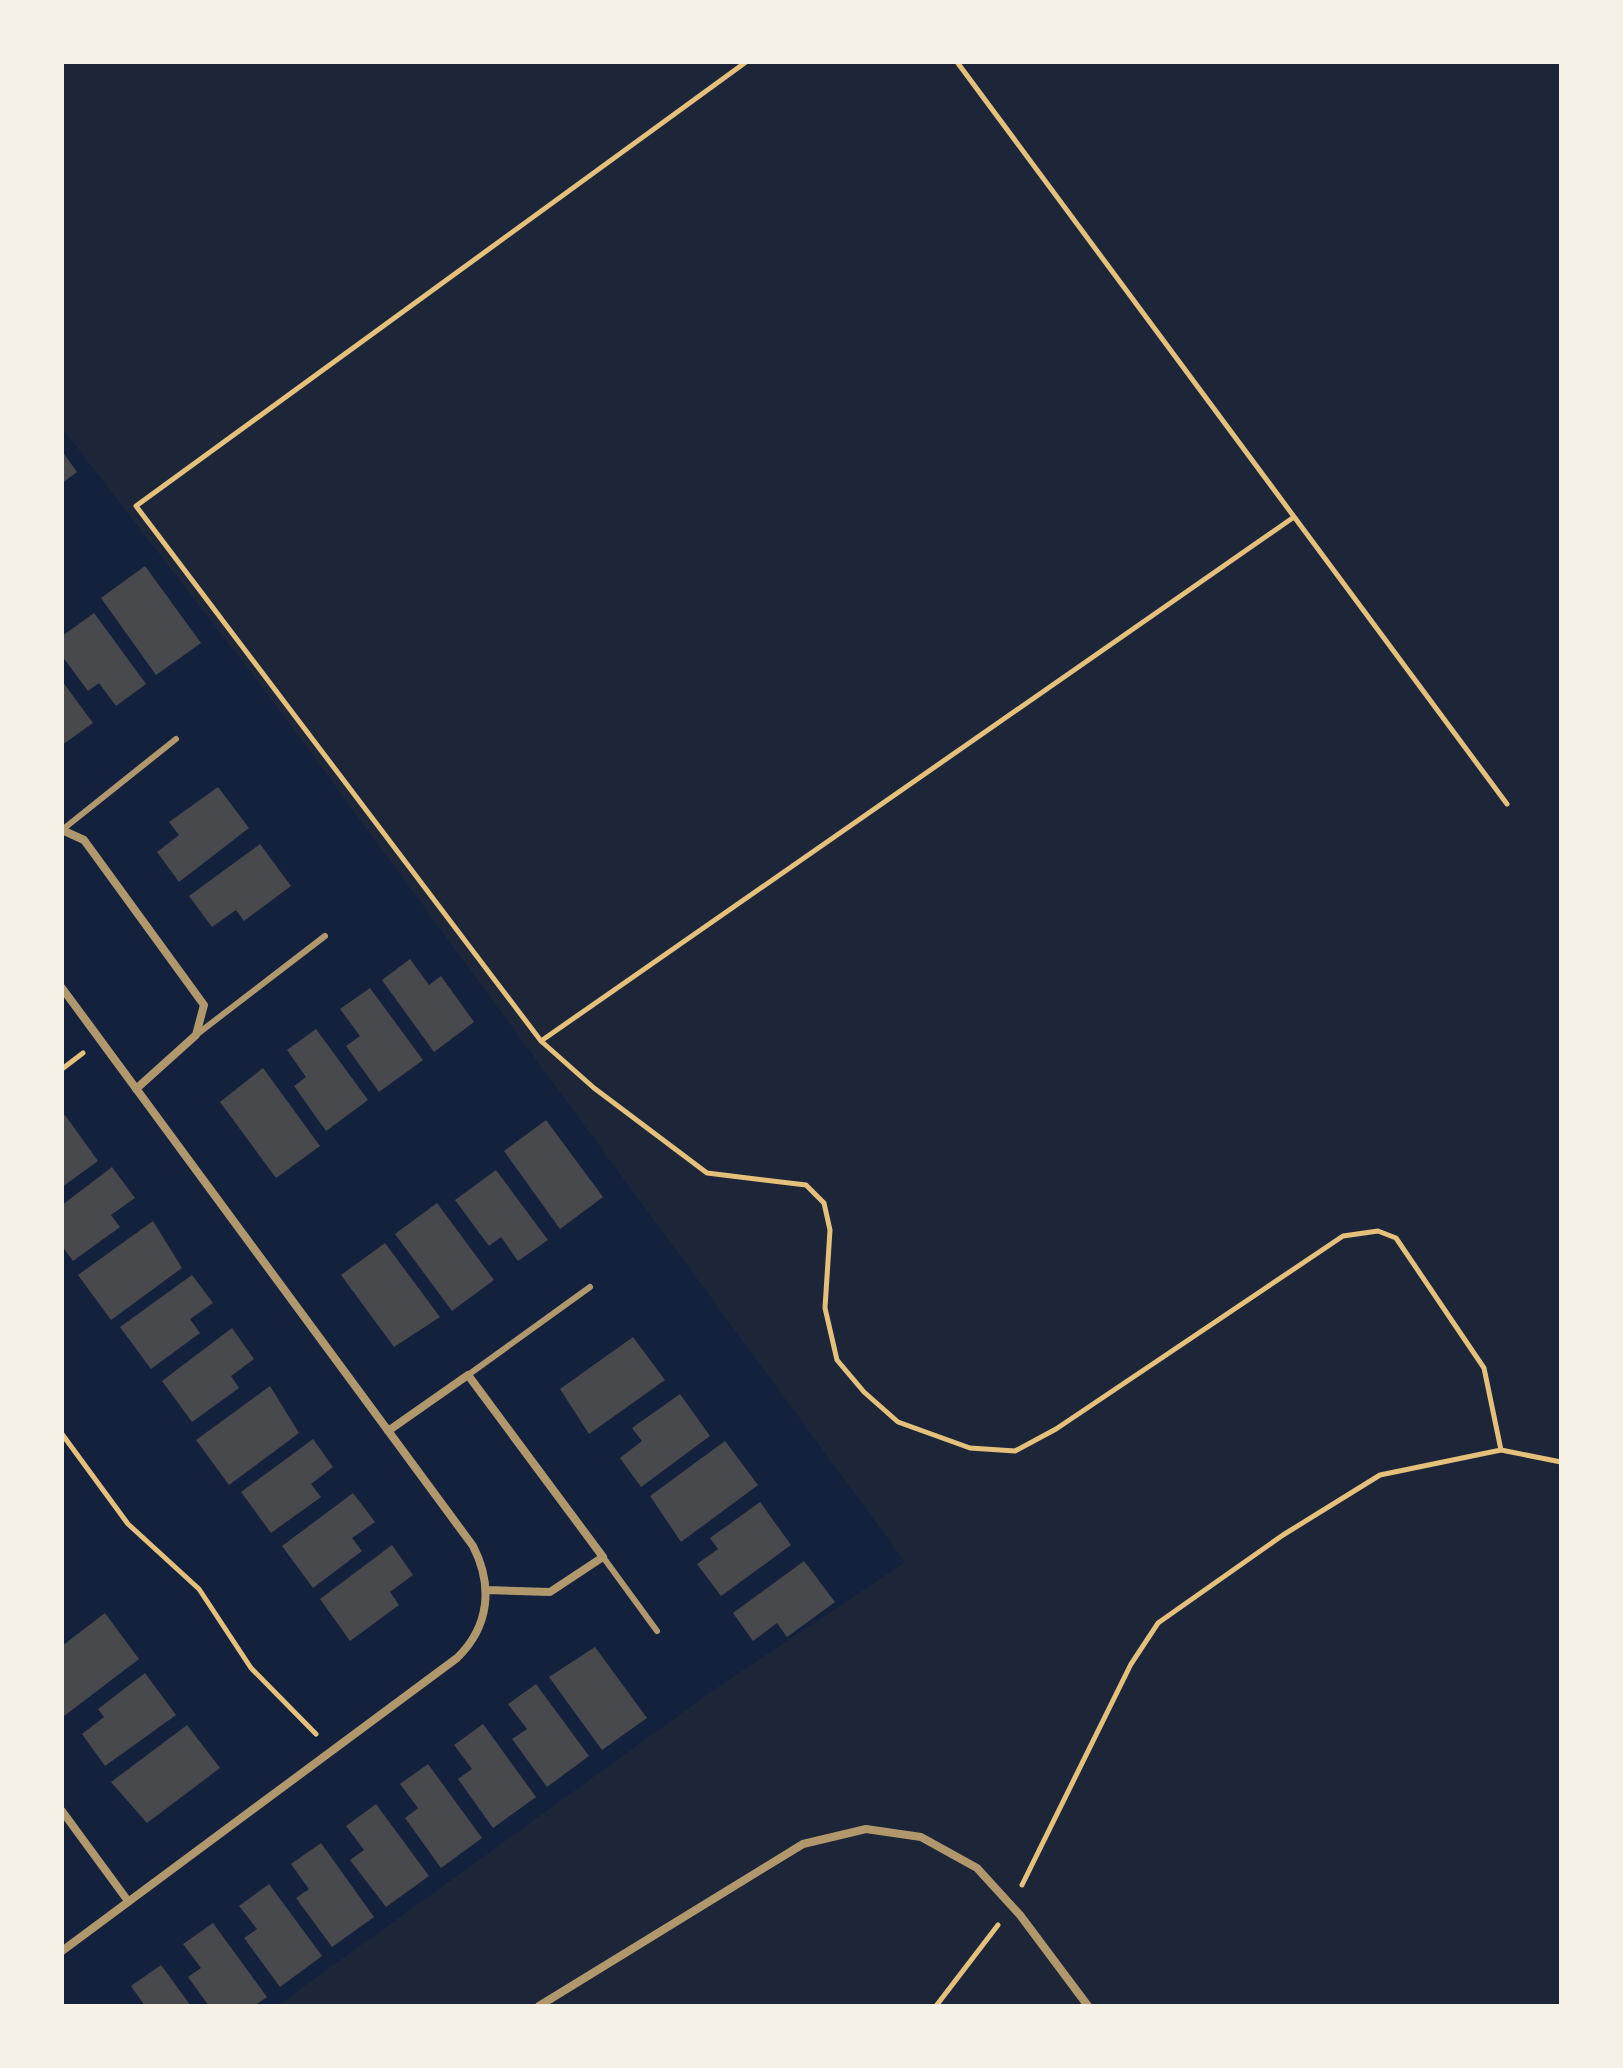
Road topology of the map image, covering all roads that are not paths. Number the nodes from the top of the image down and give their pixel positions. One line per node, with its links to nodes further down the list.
1 (176, 739): 2 (lane)
2 (62, 830): 5 (street)
3 (325, 936): 5 (lane)
4 (62, 988): 6 (street)
5 (196, 1035): 6 (street)
6 (136, 1089): 9 (street)
7 (590, 1287): 8 (lane)
8 (468, 1375): 9 (street); 10 (street)
9 (388, 1431): 11 (street)
10 (603, 1557): 11 (street); 12 (lane)
11 (487, 1590): 14 (street)
12 (657, 1631)
13 (62, 1811): 14 (street)
14 (128, 1901): 15 (street)
15 (62, 1951)
16 (539, 2006): 17 (street)
17 (1088, 2006)

